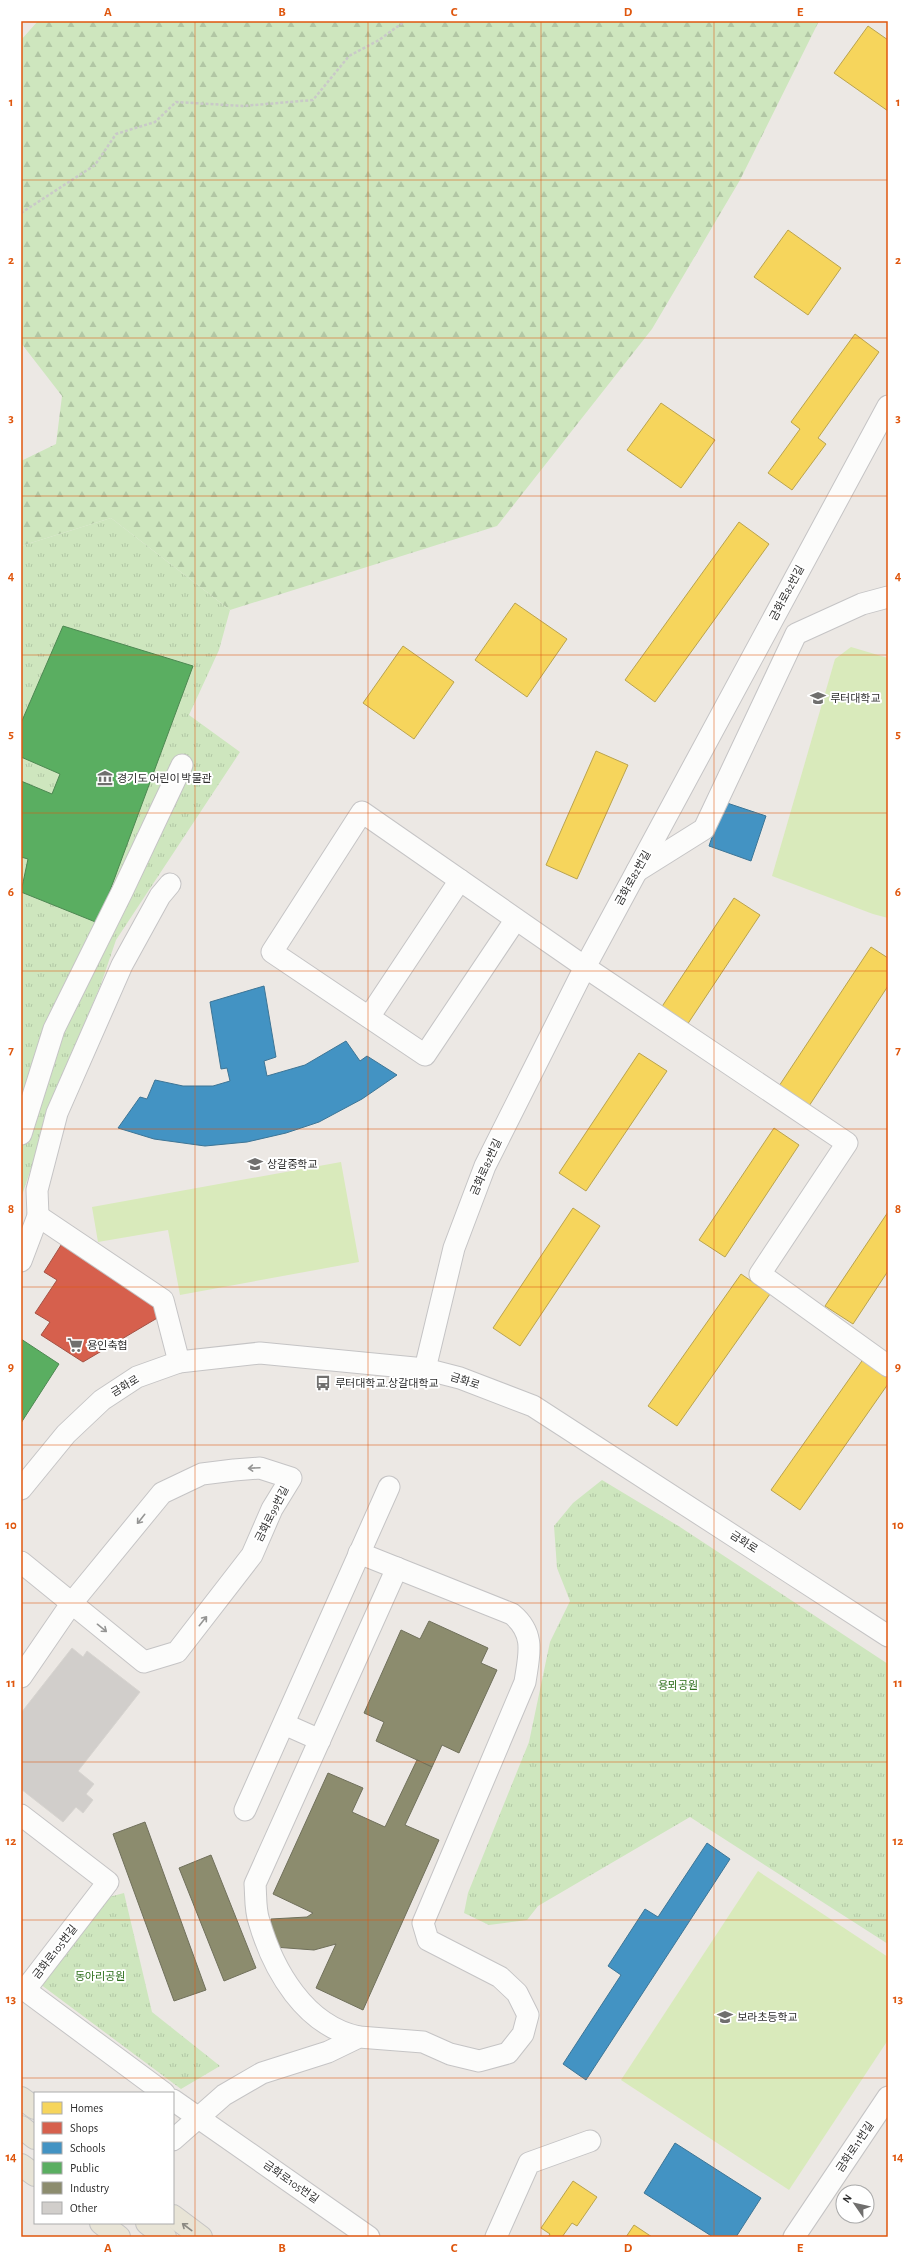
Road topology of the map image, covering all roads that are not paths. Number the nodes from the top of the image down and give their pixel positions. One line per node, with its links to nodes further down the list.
1 (888, 406): 4 (street, 금화로82번길)
2 (888, 597): 4 (street)
3 (182, 765): 10 (street)
4 (637, 871): 8 (street, 금화로82번길)
5 (460, 880): 7 (street); 9 (street); 9 (street)
6 (170, 884): 11 (street)
7 (516, 919): 8 (street); 9 (street)
8 (585, 967): 14 (street); 15 (street, 금화로82번길)
9 (369, 1017)
10 (21, 1134)
11 (38, 1216): 12 (street); 13 (street)
12 (21, 1261)
13 (180, 1362): 15 (street, 금화로); 17 (street, 금화로)
14 (888, 1366)
15 (425, 1369): 22 (street, 금화로)
16 (389, 1487): 18 (street)
17 (21, 1489)
18 (360, 1553): 20 (street); 24 (street)
19 (21, 1562): 21 (street, 금화로99번길)
20 (396, 1568): 25 (street); 29 (street)
21 (71, 1604): 21 (street, 금화로99번길, one-way to 21); 23 (street)
22 (888, 1636)
23 (21, 1677)
24 (284, 1724): 25 (street); 26 (street)
25 (320, 1740): 29 (street)
26 (246, 1810)
27 (21, 1815): 28 (street, 금화로105번길)
28 (23, 1989): 30 (street, 금화로105번길)
29 (359, 2037): 35 (street)
30 (163, 2092)
31 (888, 2097): 50 (street, 금화로11번길)
32 (21, 2098): 34 (main road)
33 (174, 2101): 35 (street, 금화로105번길)
34 (34, 2107)
35 (199, 2118): 38 (street); 48 (street, 금화로105번길)
36 (21, 2127): 37 (main road)
37 (34, 2137)
38 (174, 2139)
39 (590, 2141): 49 (street)
40 (21, 2165): 41 (main road)
41 (34, 2174)
42 (174, 2217): 47 (main road, one-way to 42)
43 (102, 2224): 45 (main road)
44 (148, 2224): 46 (main road)
45 (119, 2237)
46 (165, 2237)
47 (201, 2237)
48 (369, 2237)
49 (496, 2237)
50 (794, 2237)

